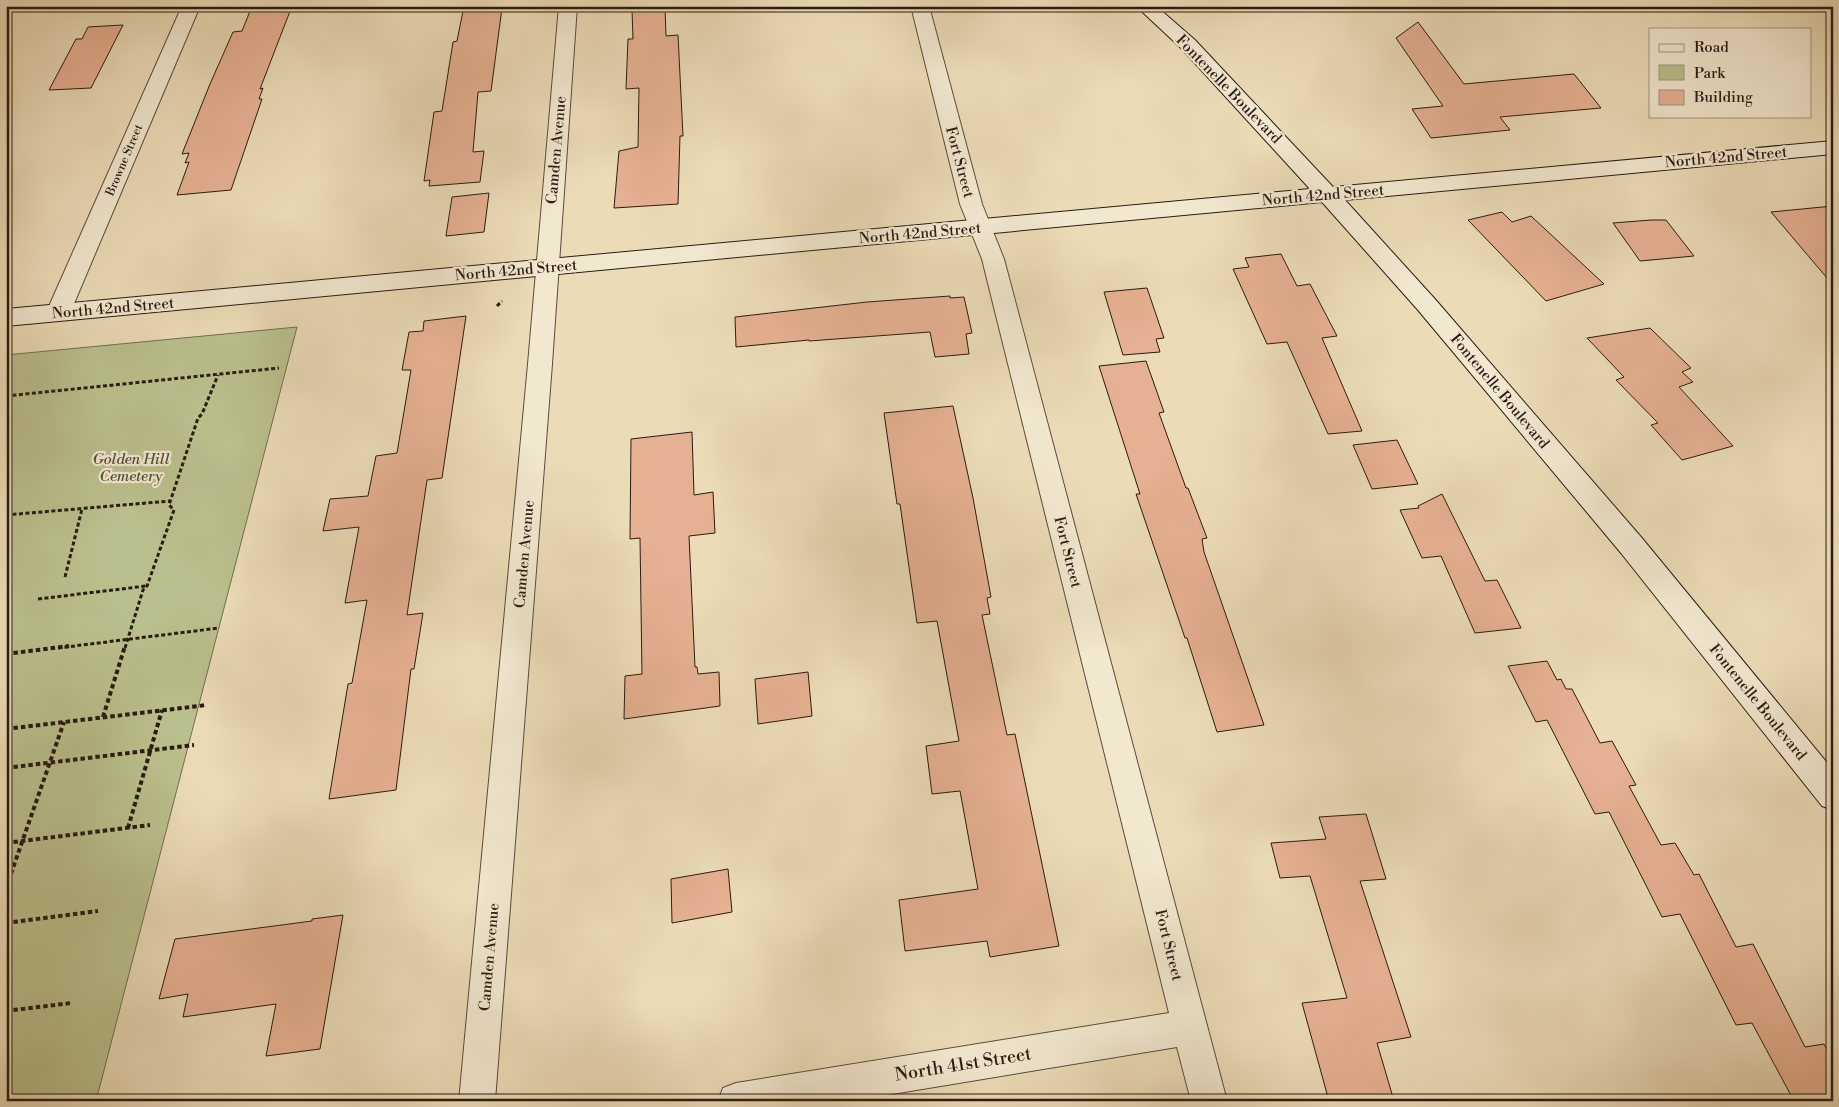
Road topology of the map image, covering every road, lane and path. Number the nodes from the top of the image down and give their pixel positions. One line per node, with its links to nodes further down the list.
1 (191, 6): 9 (street, Browne Street)
2 (568, 6): 8 (street, Camden Avenue)
3 (920, 6): 7 (street, Fort Street)
4 (1145, 6): 6 (street, Fontenelle Boulevard)
5 (1833, 147): 6 (street, North 42nd Street)
6 (1328, 194): 7 (street, North 42nd Street); 32 (street, Fontenelle Boulevard)
7 (980, 227): 8 (street, North 42nd Street); 42 (street, Fort Street)
8 (546, 268): 9 (street, North 42nd Street); 43 (street, Camden Avenue)
9 (58, 313): 10 (street, North 42nd Street)
10 (6, 318)
11 (279, 368): 12 (path)
12 (218, 375): 13 (path); 14 (path)
13 (6, 396)
14 (170, 501): 15 (path); 18 (path)
15 (82, 509): 16 (path); 17 (path)
16 (6, 515)
17 (65, 577)
18 (147, 586): 19 (path); 21 (path)
19 (38, 599)
20 (219, 628): 21 (path)
21 (128, 639): 22 (path); 25 (path)
22 (6, 654)
23 (207, 705): 24 (path)
24 (162, 710): 25 (path); 29 (path)
25 (104, 717): 26 (path)
26 (64, 722): 27 (path); 30 (path)
27 (6, 729)
28 (194, 745): 29 (path)
29 (150, 750): 30 (path); 34 (path)
30 (49, 762): 31 (path); 35 (path)
31 (6, 768)
32 (1833, 795)
33 (150, 826): 34 (path)
34 (128, 828): 35 (path)
35 (22, 841): 36 (path); 37 (path)
36 (6, 843)
37 (6, 888)
38 (98, 911): 39 (path)
39 (6, 923)
40 (71, 1003): 41 (path)
41 (6, 1011)
42 (1190, 1027): 44 (street, North 41st Street); 45 (street, Fort Street)
43 (477, 1101)
44 (736, 1101)
45 (1209, 1101)

